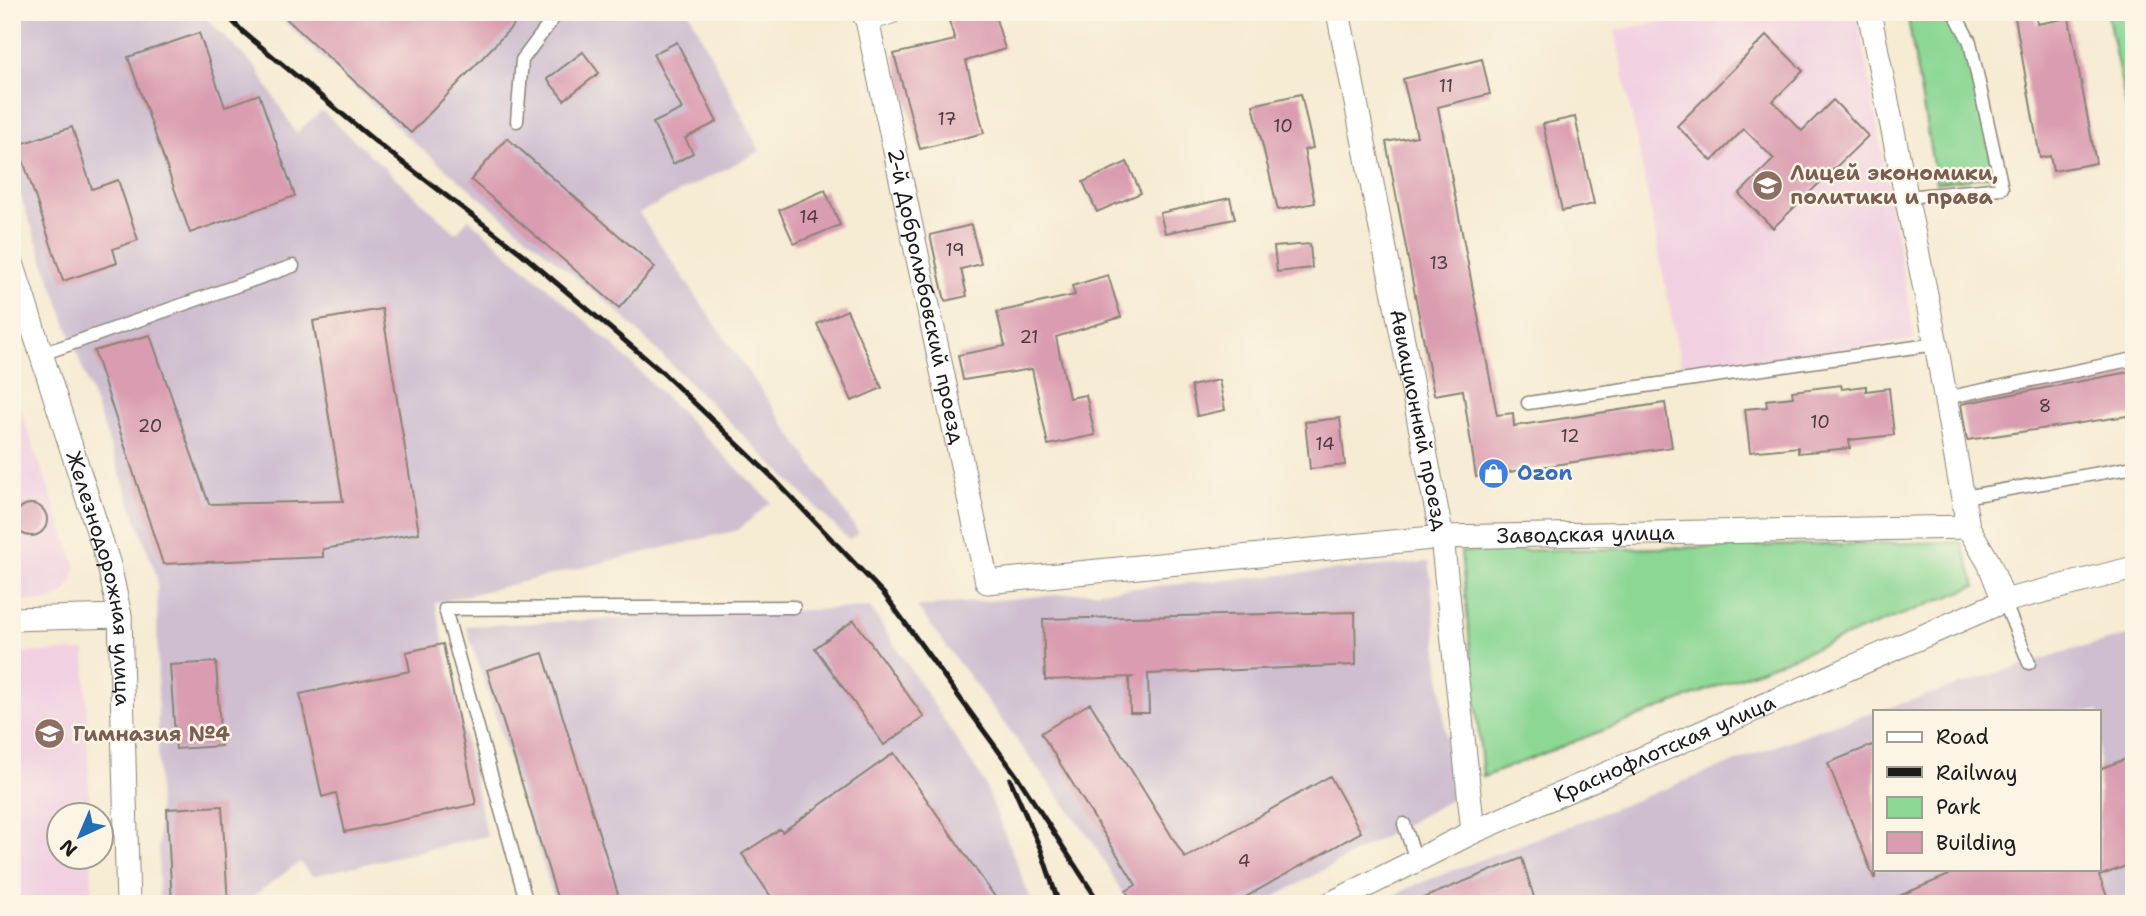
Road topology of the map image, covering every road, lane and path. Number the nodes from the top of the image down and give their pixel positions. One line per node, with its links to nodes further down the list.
1 (558, 12): 7 (lane)
2 (891, 12): 6 (street)
3 (1338, 12): 19 (street, Авиационный проезд)
4 (1869, 12): 8 (street)
5 (1954, 12): 8 (lane)
6 (865, 16): 21 (street, 2-й Добролюбовский проезд)
7 (517, 121)
8 (1906, 197): 11 (street)
9 (12, 263): 12 (street, Железнодорожная улица)
10 (293, 266): 12 (lane)
11 (1936, 344): 14 (street); 15 (lane)
12 (42, 355): 24 (street, Железнодорожная улица)
13 (2134, 359): 14 (lane)
14 (1945, 398): 17 (street)
15 (1528, 403)
16 (2134, 467): 17 (lane)
17 (1964, 497): 18 (street)
18 (1968, 527): 19 (street, Заводская улица); 22 (street)
19 (1442, 537): 21 (street, Заводская улица); 28 (street, Авиационный проезд)
20 (2134, 568): 22 (street)
21 (987, 582)
22 (2004, 601): 26 (lane); 28 (street, Краснофлотская улица)
23 (794, 607): 31 (lane)
24 (120, 616): 25 (street); 30 (street, Железнодорожная улица)
25 (12, 619)
26 (2029, 663)
27 (1404, 824): 29 (lane)
28 (1473, 832): 29 (street, Краснофлотская улица)
29 (1416, 860): 32 (street, Краснофлотская улица)
30 (128, 904)
31 (527, 904)
32 (1329, 904)

